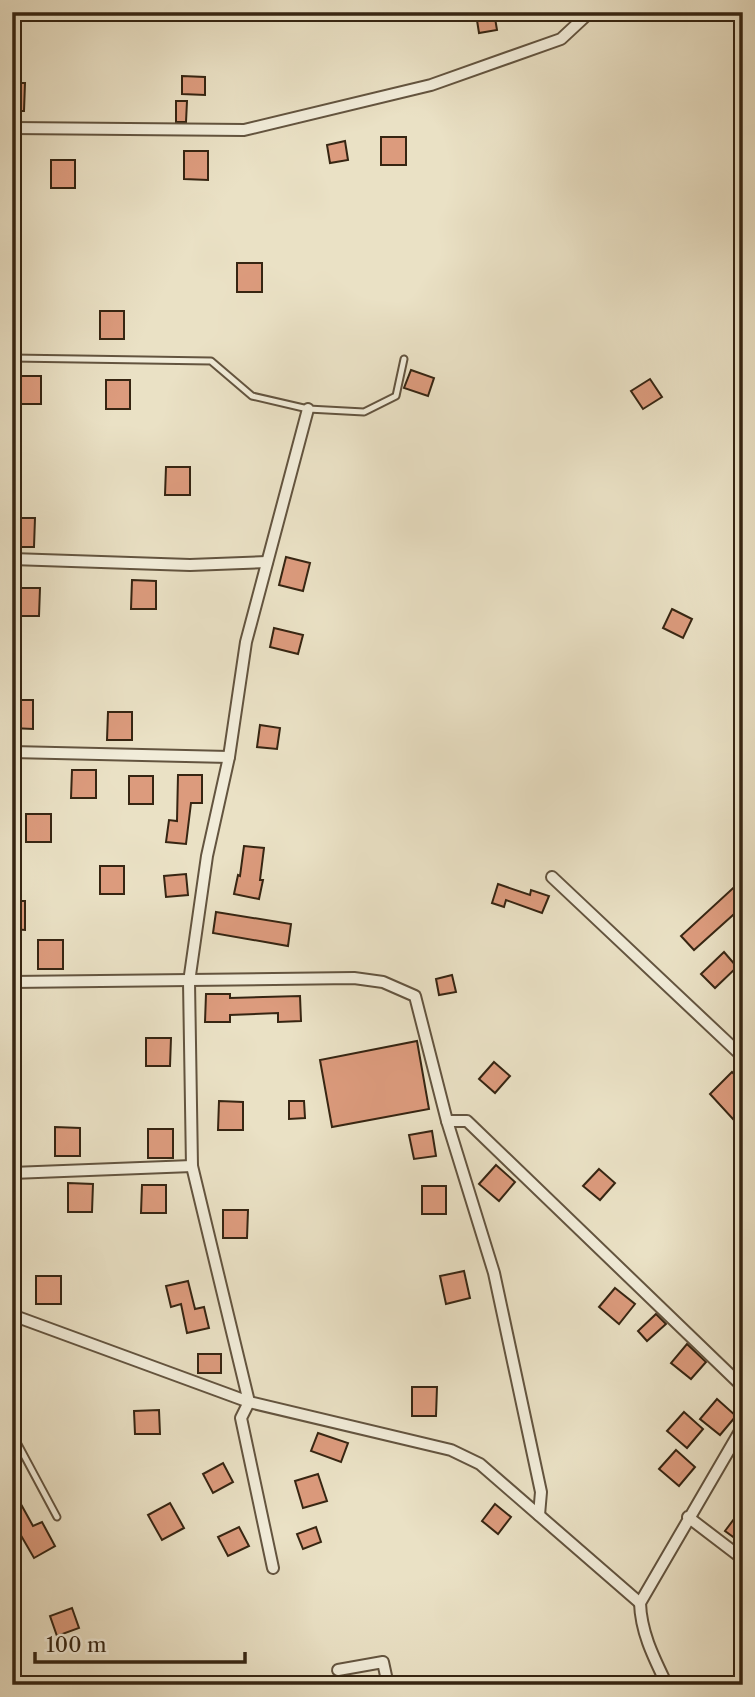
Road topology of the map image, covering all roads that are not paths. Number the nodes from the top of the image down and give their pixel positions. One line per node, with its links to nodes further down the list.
1 (590, 12): 2 (street)
2 (12, 128)
3 (12, 358): 5 (lane)
4 (404, 359): 5 (lane)
5 (308, 409): 7 (street)
6 (12, 559): 7 (street)
7 (267, 562): 9 (street)
8 (12, 752): 9 (street)
9 (229, 757): 12 (street)
10 (552, 877): 13 (street)
11 (12, 982): 12 (street)
12 (189, 982): 14 (street); 15 (street)
13 (743, 1057)
14 (447, 1121): 18 (street); 22 (street)
15 (192, 1166): 16 (street); 19 (street)
16 (12, 1173)
17 (12, 1315): 19 (street)
18 (743, 1387)
19 (249, 1402): 22 (street); 26 (street)
20 (743, 1426): 24 (street)
21 (12, 1433): 23 (lane)
22 (539, 1515): 27 (street)
23 (57, 1517)
24 (688, 1517): 25 (street); 27 (street)
25 (743, 1559)
26 (273, 1568)
27 (640, 1603): 30 (street)
28 (338, 1670): 29 (street)
29 (388, 1685)
30 (667, 1685)

